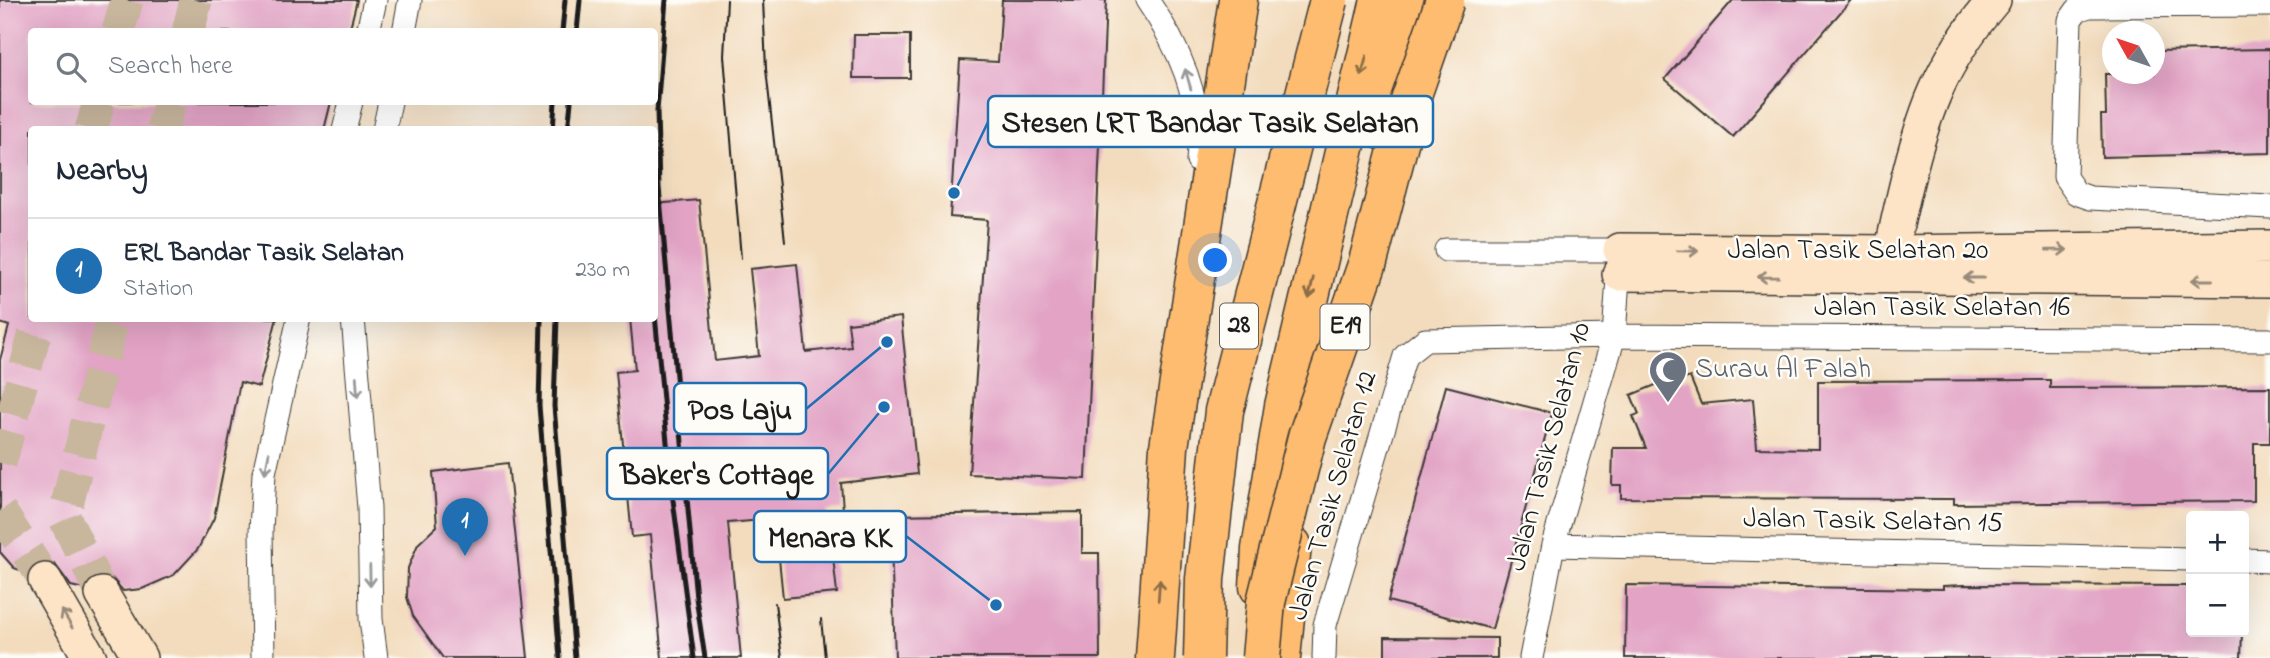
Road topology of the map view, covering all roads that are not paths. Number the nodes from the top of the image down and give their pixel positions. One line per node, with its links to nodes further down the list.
1 (375, 0): 12 (street)
2 (411, 0): 13 (street)
3 (1147, 0): 28 (street, one-way to 3)
4 (1238, 0): 28 (highway)
5 (1318, 0): 40 (highway, 28)
6 (1329, 0): 40 (highway, bridge)
7 (1380, 0): 41 (highway, 28, one-way to 41)
8 (1417, 0): 42 (highway)
9 (1445, 0): 41 (highway, E19, bridge)
10 (1994, 0): 22 (street)
11 (2270, 5): 18 (street)
12 (369, 28)
13 (405, 28)
14 (350, 105): 16 (street)
15 (389, 105): 17 (street)
16 (345, 126)
17 (385, 126)
18 (2270, 207)
19 (2270, 247): 22 (street, Jalan Tasik Selatan 20, one-way to 19)
20 (1446, 250): 21 (street, Jalan Tasik Selatan 20)
21 (1620, 262): 22 (street, Jalan Tasik Selatan 20); 26 (street, Jalan Tasik Selatan 10)
22 (1890, 265): 23 (street, Jalan Tasik Selatan 20, one-way to 22)
23 (2270, 280)
24 (298, 322): 37 (street, one-way to 37)
25 (353, 322): 38 (street, one-way to 38)
26 (1614, 336): 27 (street, Jalan Tasik Selatan 16); 29 (street, Jalan Tasik Selatan 10); 43 (street, Jalan Tasik Selatan 12)
27 (2270, 340)
28 (1169, 447): 39 (highway, one-way to 28)
29 (1553, 545): 30 (street, Jalan Tasik Selatan 15); 44 (street, Jalan Tasik Selatan 10)
30 (2186, 559)
31 (2249, 560): 32 (street)
32 (2270, 561)
33 (45, 580): 35 (street, one-way to 33)
34 (102, 594): 36 (street)
35 (90, 658)
36 (140, 658)
37 (263, 658)
38 (376, 658)
39 (1155, 658)
40 (1203, 658)
41 (1258, 658)
42 (1282, 658)
43 (1324, 658)
44 (1531, 658)

